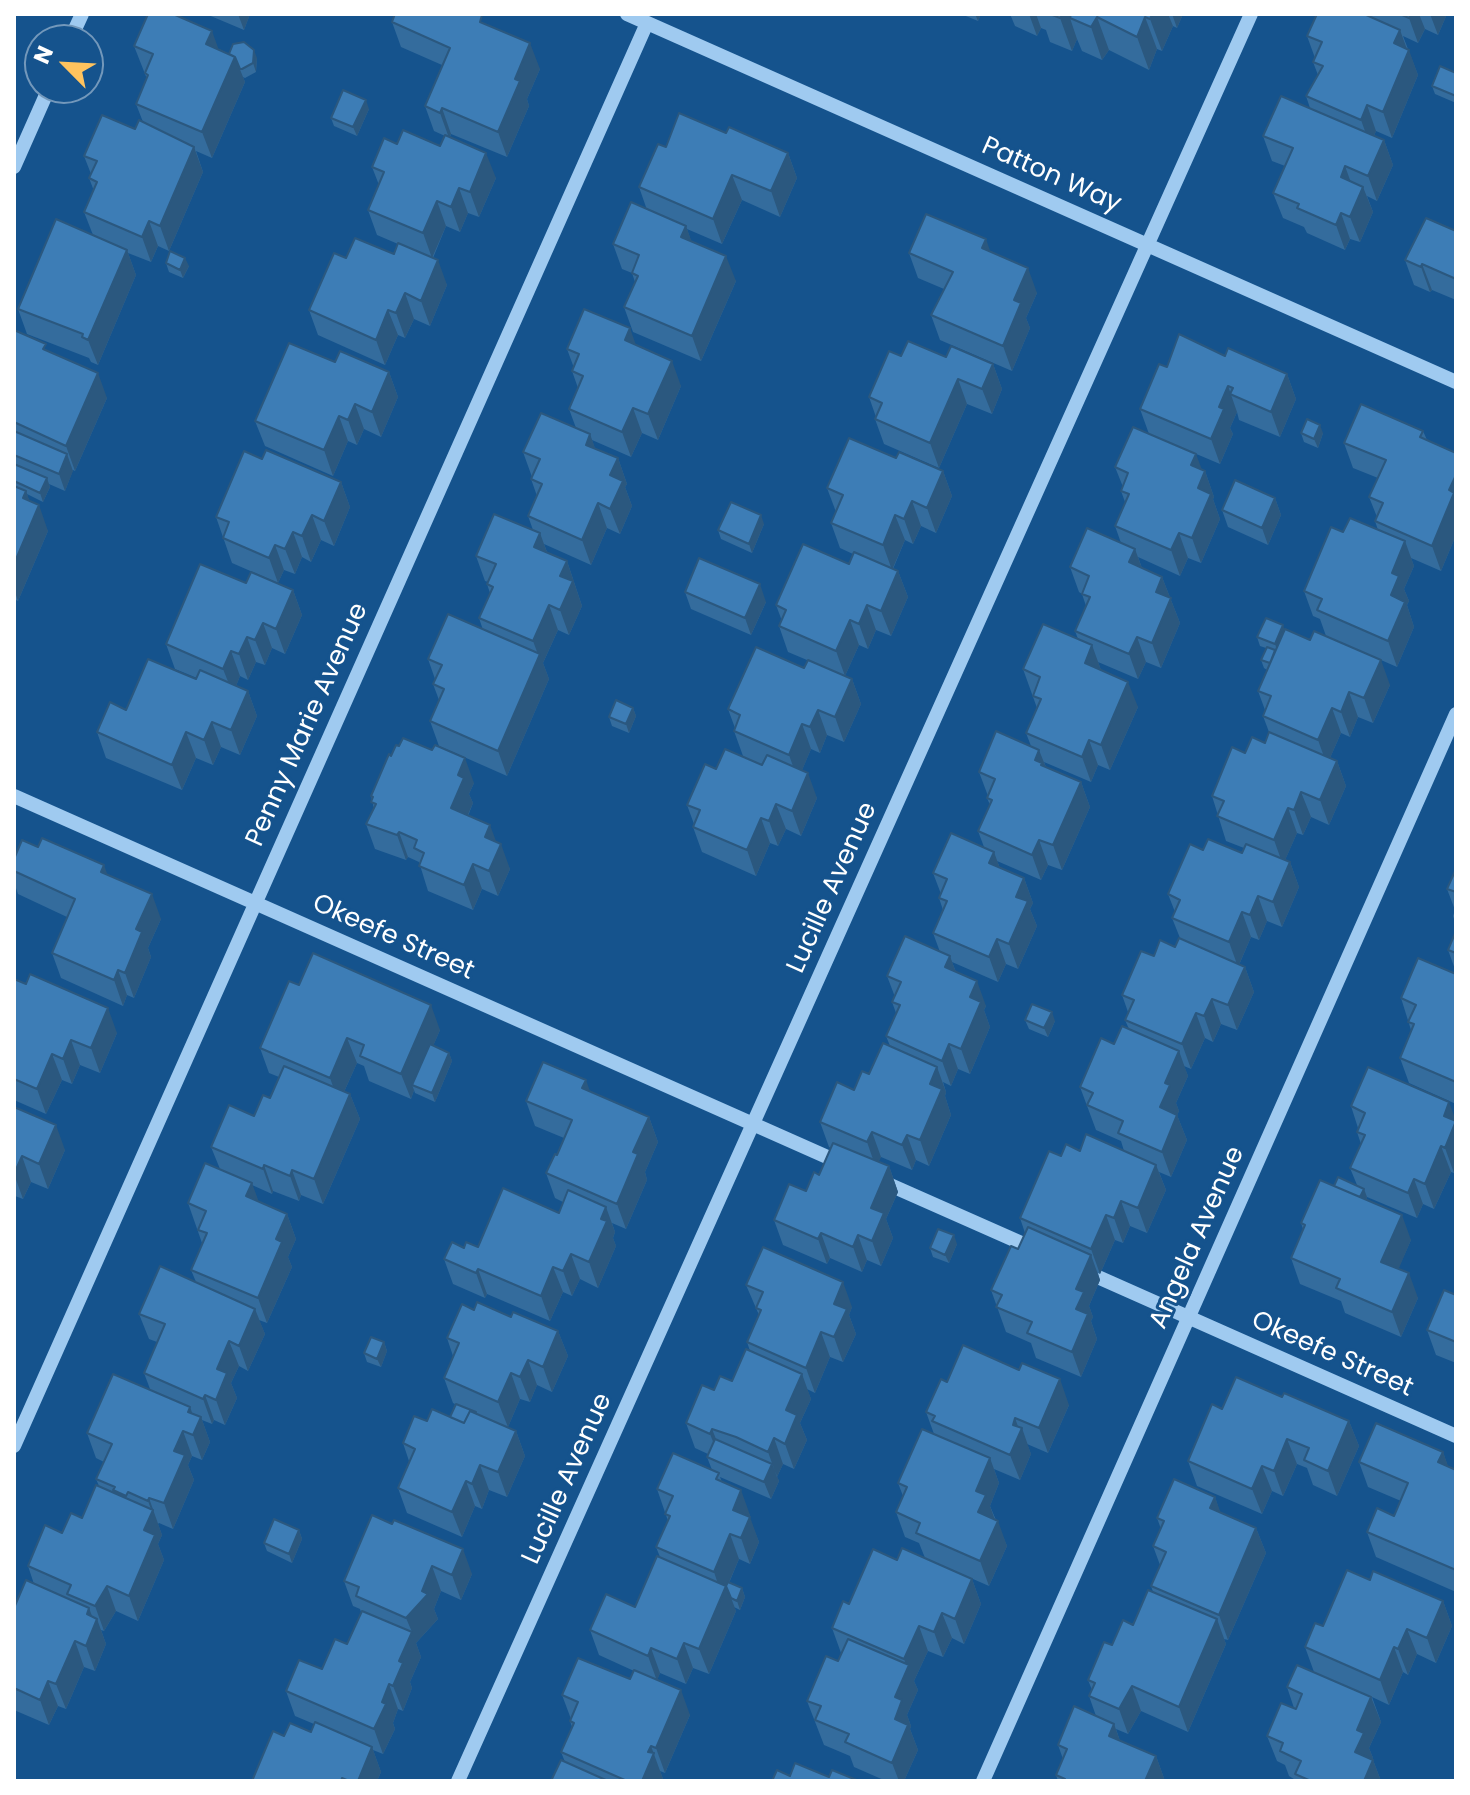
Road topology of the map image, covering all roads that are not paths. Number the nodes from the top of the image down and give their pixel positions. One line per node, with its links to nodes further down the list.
1 (627, 14): 3 (street, Patton Way)
2 (1251, 14): 6 (street, Lucille Avenue)
3 (647, 23): 6 (street, Patton Way); 10 (street, Penny Marie Avenue)
4 (42, 104): 5 (street)
5 (14, 167)
6 (1148, 245): 7 (street, Patton Way); 11 (street, Lucille Avenue)
7 (1456, 382)
8 (1456, 714): 16 (street, Angela Avenue)
9 (14, 796): 10 (street, Okeefe Street)
10 (255, 903): 11 (street, Okeefe Street); 18 (street, Penny Marie Avenue)
11 (753, 1124): 12 (street, Okeefe Street); 19 (street, Lucille Avenue)
12 (855, 1170)
13 (870, 1176): 14 (street)
14 (1044, 1253)
15 (1073, 1266): 16 (street, Okeefe Street)
16 (1189, 1318): 17 (street, Okeefe Street); 20 (street, Angela Avenue)
17 (1456, 1436)
18 (14, 1446)
19 (458, 1781)
20 (983, 1781)

